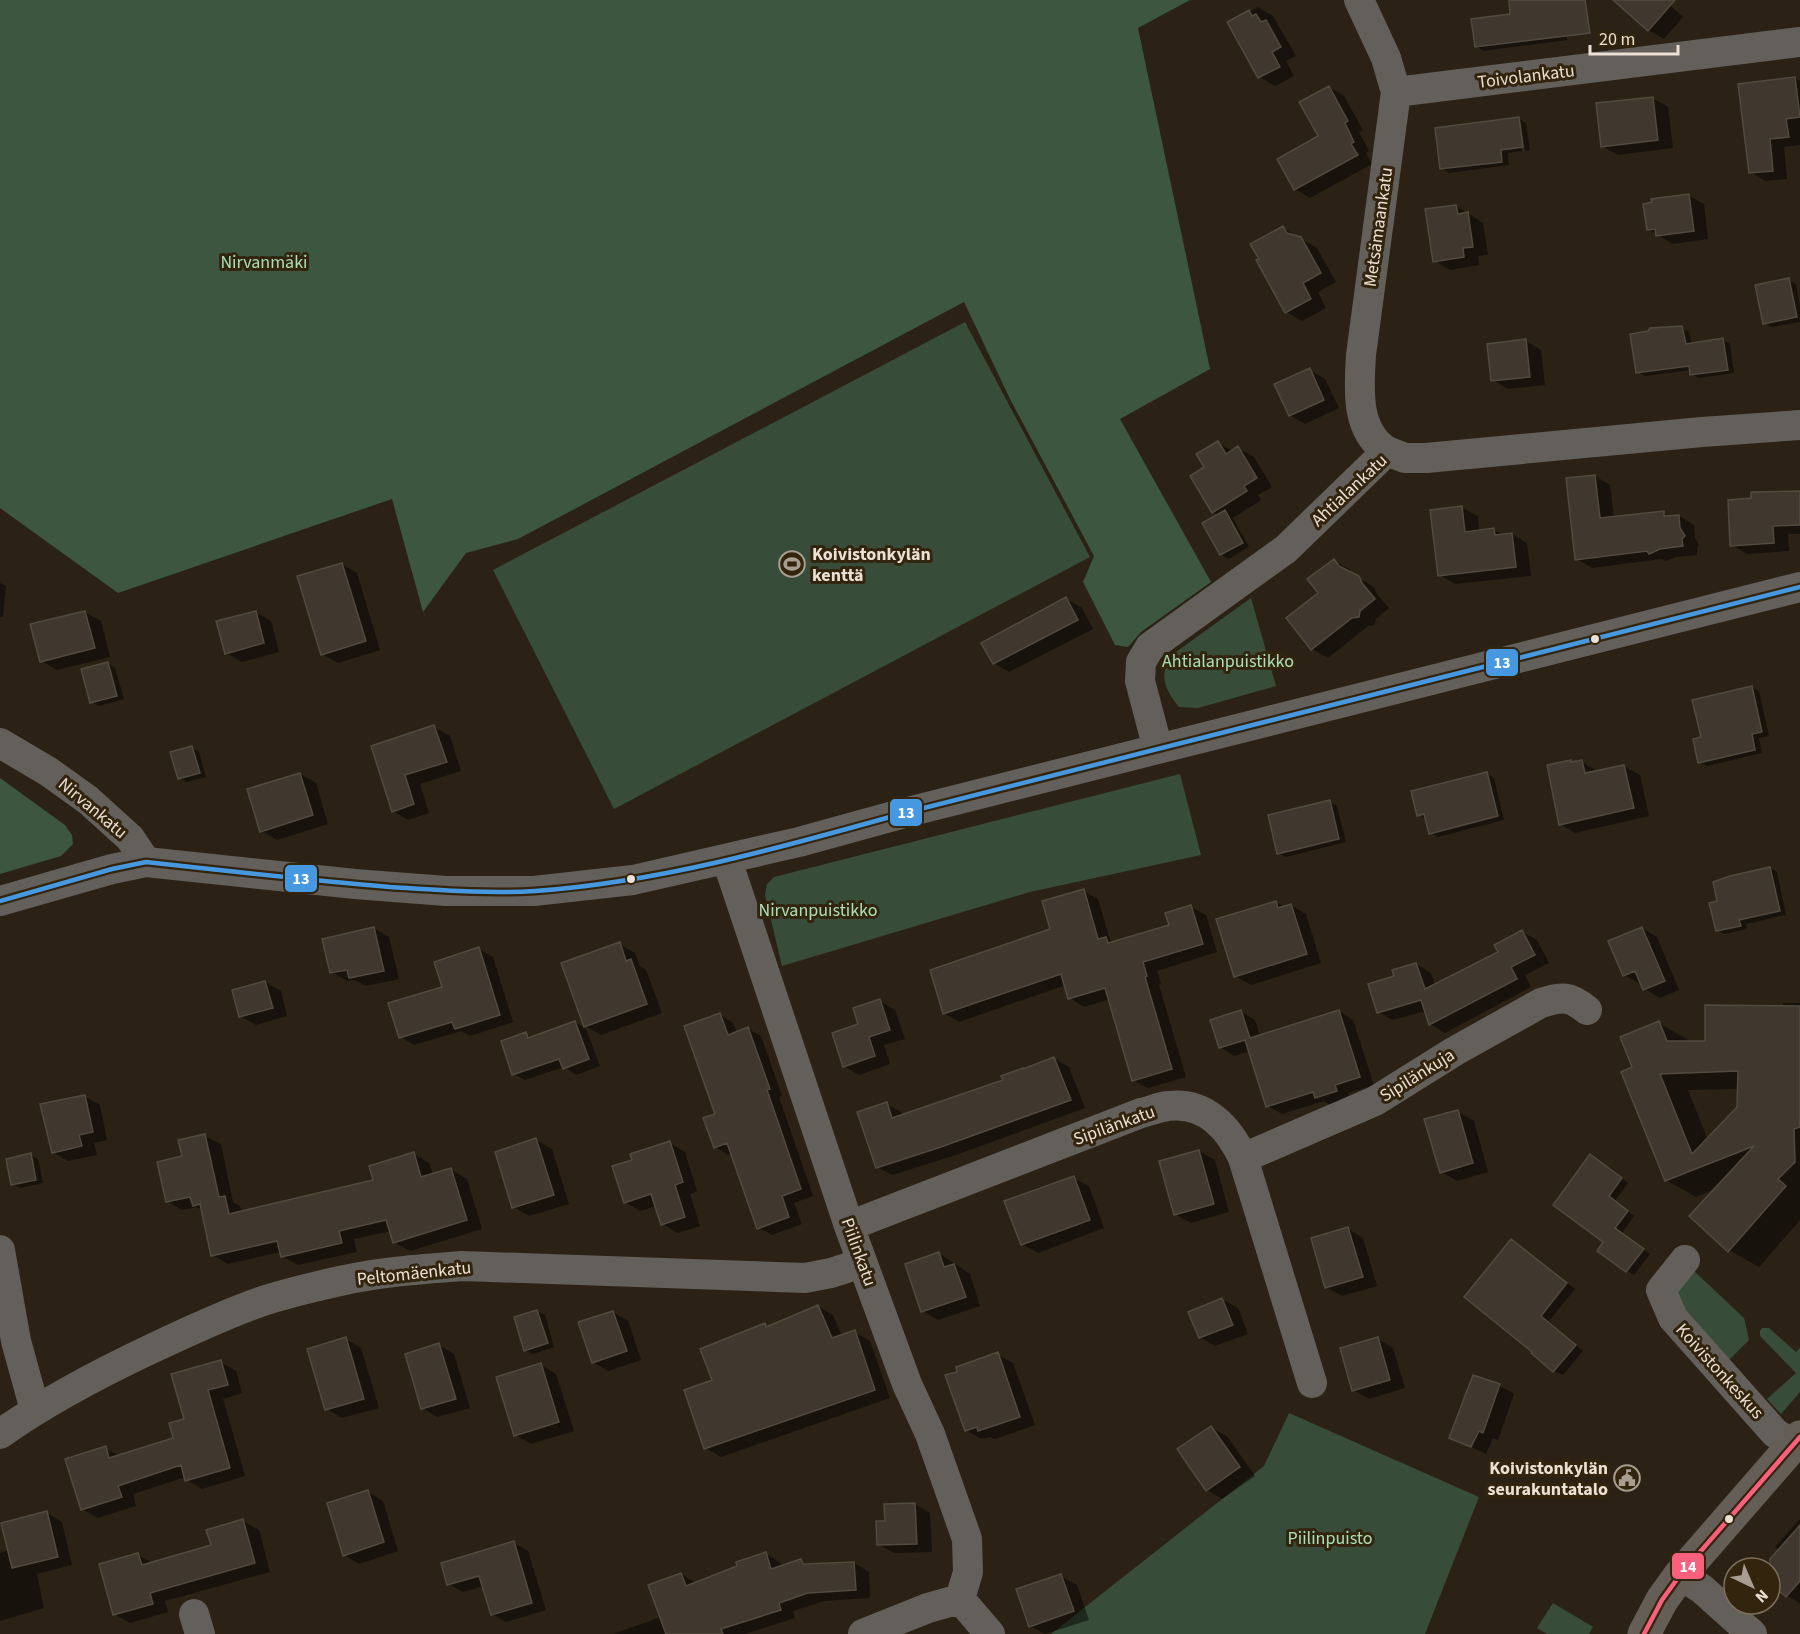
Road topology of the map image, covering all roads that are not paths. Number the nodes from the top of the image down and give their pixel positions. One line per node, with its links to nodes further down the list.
1 (1359, 0): 3 (street, Metsämaankatu)
2 (1800, 42): 3 (street, Toivolankatu)
3 (1396, 92): 5 (street, Metsämaankatu)
4 (1800, 425): 5 (street, Ahtialankatu)
5 (1387, 451): 8 (street, Ahtialankatu)
6 (1800, 587): 8 (street)
7 (0, 743): 10 (street, Nirvankatu)
8 (1158, 749): 9 (street)
9 (727, 860): 10 (street); 14 (street, Piilinkatu)
10 (146, 862): 11 (street)
11 (0, 901)
12 (1587, 1010): 13 (street, Sipilänkuja)
13 (1243, 1158): 14 (street, Sipilänkatu); 18 (street, Sipilänkatu)
14 (849, 1226): 17 (street, Piilinkatu)
15 (0, 1250): 19 (street)
16 (1685, 1260): 21 (street, Koivistonkeskus)
17 (862, 1263): 19 (street, Peltomäenkatu); 23 (street, Piilinkatu)
18 (1312, 1383)
19 (35, 1410): 20 (street, Peltomäenkatu)
20 (0, 1434)
21 (1797, 1441): 22 (main road)
22 (1680, 1575): 26 (main road); 27 (street)
23 (960, 1599): 24 (street); 25 (street)
24 (863, 1634)
25 (990, 1634)
26 (1644, 1634)
27 (1752, 1634)

